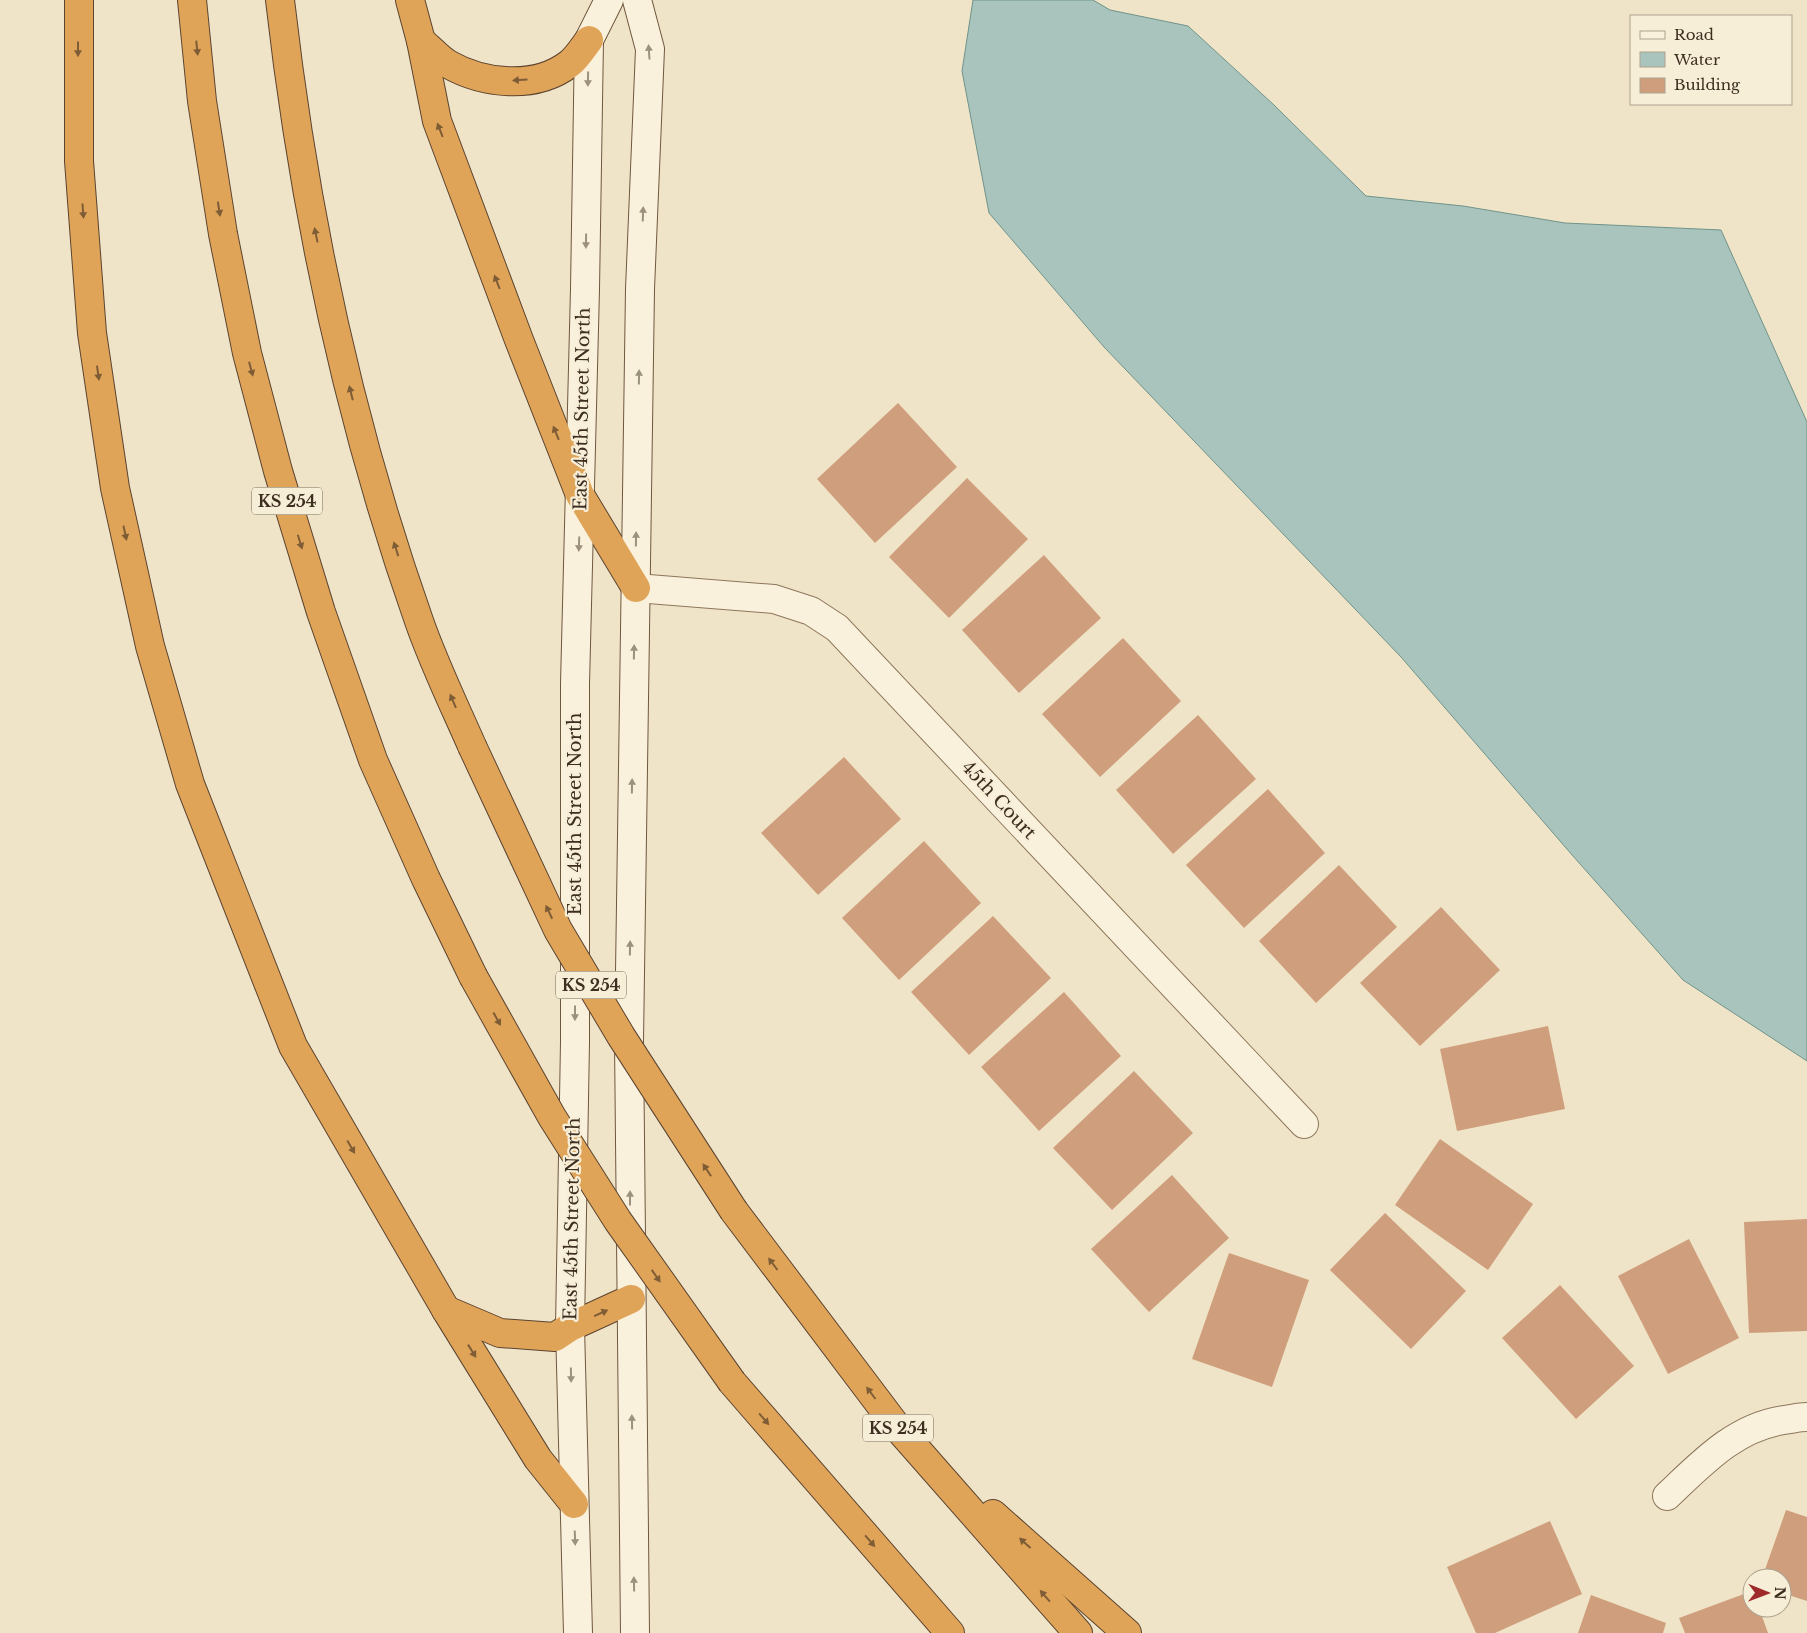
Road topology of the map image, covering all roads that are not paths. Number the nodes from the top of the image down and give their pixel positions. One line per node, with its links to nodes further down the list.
1 (79, 0): 13 (highway, one-way to 13)
2 (192, 0): 21 (highway, KS 254, one-way to 21, bridge)
3 (280, 0): 16 (highway, KS 254, one-way to 3, bridge)
4 (410, 0): 8 (highway)
5 (609, 0): 7 (street, East 45th Street North)
6 (636, 0): 10 (street, one-way to 6)
7 (589, 40): 8 (highway, one-way to 8); 9 (street, East 45th Street North, one-way to 9)
8 (421, 41): 9 (highway, one-way to 8)
9 (580, 495): 10 (highway); 14 (street, East 45th Street North, one-way to 14)
10 (636, 588): 11 (street, 45th Court); 12 (street, one-way to 10)
11 (1304, 1124)
12 (631, 1299): 14 (highway, one-way to 12); 20 (street, one-way to 12)
13 (446, 1310): 14 (highway); 18 (highway, one-way to 18)
14 (570, 1326): 18 (street, East 45th Street North, one-way to 18)
15 (1807, 1417): 17 (street)
16 (897, 1427): 22 (highway, KS 254, one-way to 16); 23 (highway, one-way to 16)
17 (1667, 1496)
18 (574, 1504): 19 (street, East 45th Street North, one-way to 19)
19 (578, 1633)
20 (635, 1633)
21 (950, 1633)
22 (1078, 1633)
23 (1126, 1633)

